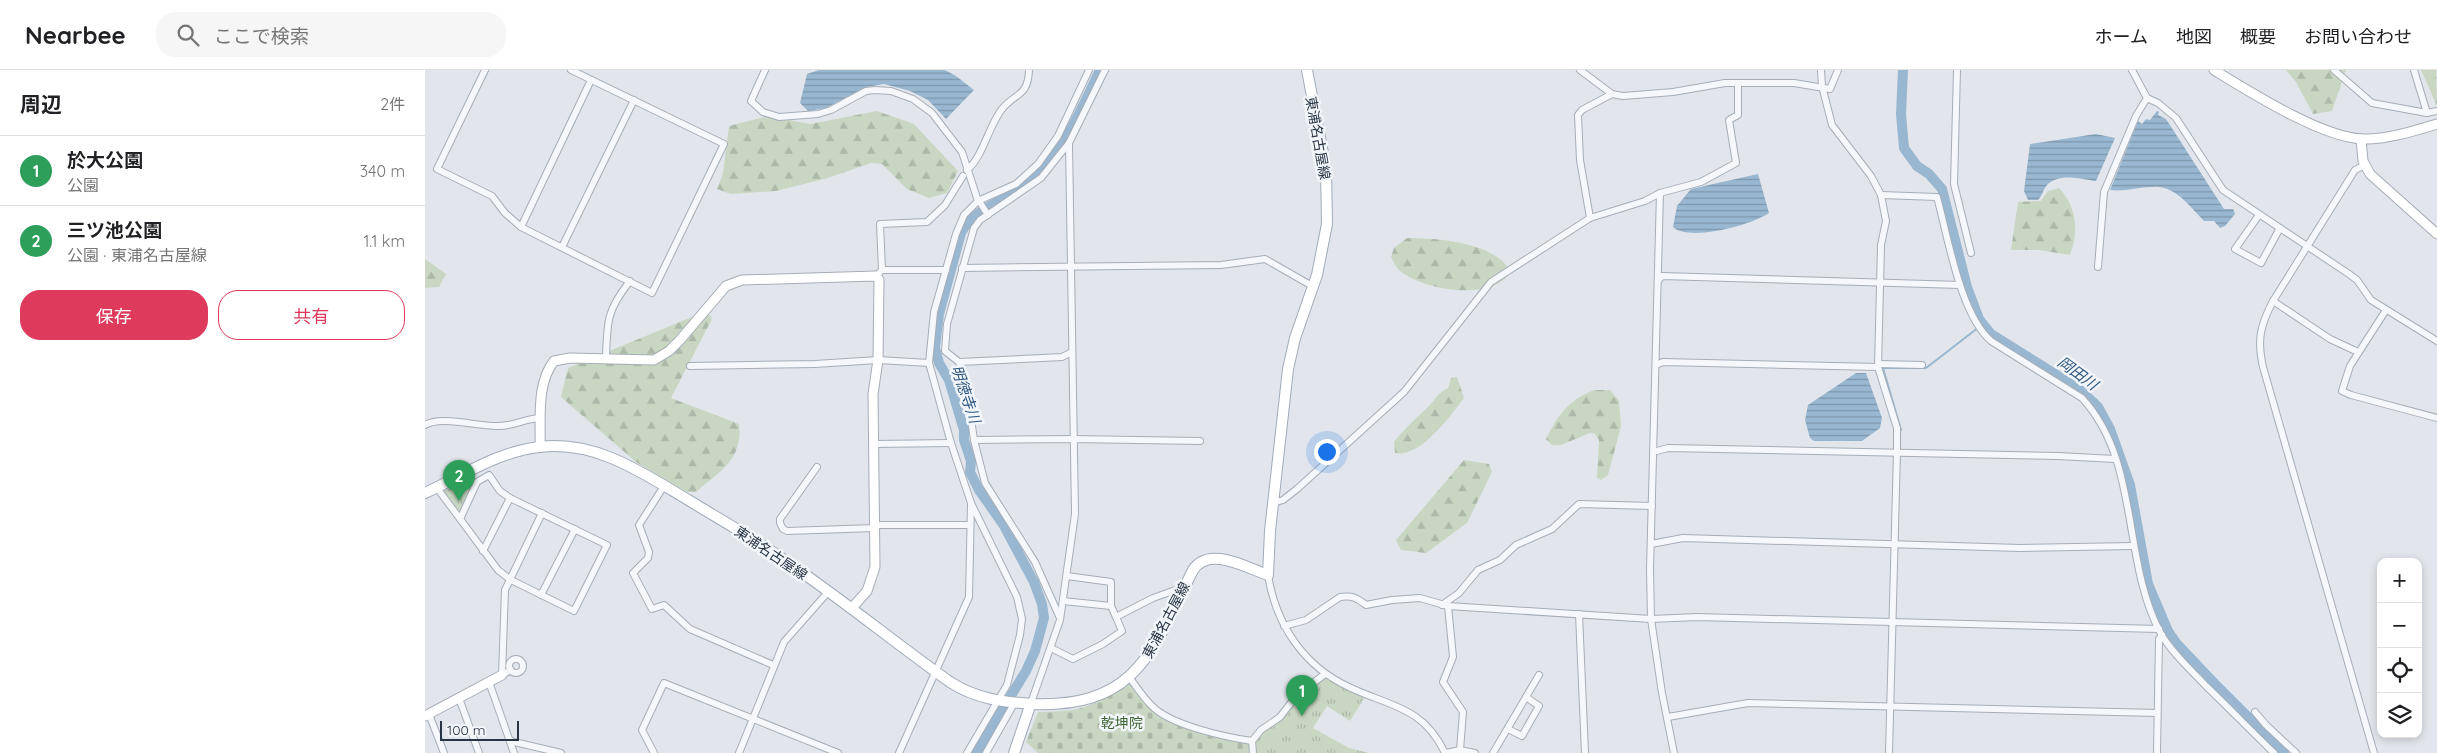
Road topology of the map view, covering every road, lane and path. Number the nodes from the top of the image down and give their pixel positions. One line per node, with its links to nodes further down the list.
1 (485, 70): 36 (street)
2 (571, 70): 17 (street)
3 (765, 70): 29 (street)
4 (1029, 70): 29 (street)
5 (1089, 70): 32 (street)
6 (1105, 70): 27 (street)
7 (1299, 70): 16 (street)
8 (1580, 70): 20 (street)
9 (1821, 70): 19 (street)
10 (1838, 70): 19 (street)
11 (1957, 70): 41 (street)
12 (2132, 70): 21 (street)
13 (2214, 70): 26 (street)
14 (2334, 70): 24 (street)
15 (2414, 70): 24 (street)
16 (1307, 73): 51 (main road, 東浦名古屋線)
17 (591, 80): 22 (street); 36 (street)
18 (1738, 83): 19 (street); 20 (street); 30 (street)
19 (1823, 89): 31 (street)
20 (1612, 94): 35 (street)
21 (2147, 98): 34 (street); 44 (street)
22 (634, 100): 40 (street); 47 (street)
23 (2437, 111): 24 (street)
24 (2427, 112)
25 (2437, 124): 26 (street)
26 (2361, 139): 28 (street)
27 (1069, 143): 33 (street); 42 (street)
28 (2365, 165): 38 (street); 39 (street)
29 (965, 173): 32 (street); 46 (street)
30 (1660, 193): 35 (street); 48 (street)
31 (1881, 195): 49 (street); 50 (street)
32 (979, 202): 33 (street); 45 (street)
33 (987, 214): 43 (street)
34 (2259, 215): 37 (street); 37 (street)
35 (1590, 218): 83 (street)
36 (521, 227): 40 (street)
37 (2280, 228): 39 (street)
38 (2437, 234)
39 (2307, 246): 52 (street); 53 (street)
40 (562, 247): 47 (street)
41 (1971, 253)
42 (1071, 267): 43 (street); 51 (street); 55 (street)
43 (962, 268): 59 (street)
44 (2098, 268)
45 (946, 270): 46 (street); 60 (street)
46 (879, 273): 57 (street); 58 (street)
47 (630, 281): 57 (street)
48 (1658, 281): 49 (street); 61 (street)
49 (1881, 283): 50 (street); 64 (street)
50 (1960, 285): 76 (street)
51 (1314, 287): 83 (main road, 東浦名古屋線)
52 (2273, 301): 56 (street); 159 (street)
53 (2385, 310): 54 (street); 56 (street)
54 (2437, 340)
55 (1072, 352): 59 (street); 68 (street)
56 (2358, 352): 66 (street)
57 (606, 358): 65 (street)
58 (878, 360): 60 (street); 63 (street); 72 (street)
59 (959, 362): 69 (street)
60 (929, 363): 71 (street)
61 (1656, 365): 64 (street); 74 (street)
62 (1922, 365): 64 (street)
63 (690, 366)
64 (1879, 366): 75 (street)
65 (541, 418): 67 (street); 73 (street)
66 (2437, 418)
67 (425, 425)
68 (1073, 439): 69 (street); 70 (street); 95 (street)
69 (974, 440): 109 (street)
70 (1200, 442)
71 (951, 443): 72 (street); 82 (street)
72 (874, 444): 88 (street)
73 (540, 447): 78 (main road, 東浦名古屋線); 79 (main road, 東浦名古屋線)
74 (1653, 452): 75 (street); 84 (street)
75 (1897, 452): 76 (street); 91 (street)
76 (2115, 459): 92 (street)
77 (817, 467): 88 (street)
78 (665, 486): 99 (main road, 東浦名古屋線); 114 (street)
79 (437, 488): 80 (main road, 東浦名古屋線); 86 (street)
80 (425, 493)
81 (510, 498): 85 (street); 86 (street); 93 (street)
82 (971, 503): 87 (street); 124 (street)
83 (1273, 503): 94 (main road, 東浦名古屋線)
84 (1652, 506): 90 (street); 103 (street)
85 (542, 513): 89 (street); 96 (street)
86 (461, 518): 93 (street)
87 (970, 525): 88 (street); 116 (street)
88 (875, 527): 105 (street)
89 (575, 529): 100 (street); 100 (street)
90 (1651, 544): 91 (street); 108 (street)
91 (1895, 544): 92 (street); 110 (street)
92 (2133, 546): 112 (street)
93 (483, 551): 96 (street)
94 (1268, 575): 97 (main road, 東浦名古屋線); 111 (street)
95 (1067, 576): 102 (street); 104 (street)
96 (511, 580): 100 (street); 118 (street)
97 (1185, 586): 98 (street); 101 (main road, 東浦名古屋線)
98 (1170, 591): 101 (street); 107 (street)
99 (828, 592): 105 (main road, 東浦名古屋線); 114 (street)
100 (541, 595)
101 (1179, 598): 120 (main road, 東浦名古屋線)
102 (1063, 601): 104 (street); 109 (street)
103 (1445, 605): 106 (street); 111 (street); 137 (street)
104 (1111, 606): 107 (street)
105 (851, 609): 116 (main road, 東浦名古屋線)
106 (1579, 614): 108 (street); 153 (street)
107 (1116, 617): 113 (street)
108 (1651, 619): 110 (street); 131 (street)
109 (1060, 620): 113 (street)
110 (1892, 622): 112 (street); 127 (street)
111 (1284, 626): 117 (street)
112 (2160, 632): 129 (street); 157 (street)
113 (1051, 648): 126 (street)
114 (773, 665): 132 (street)
115 (511, 670): 118 (street)
116 (934, 671): 124 (main road, 東浦名古屋線); 145 (street)
117 (1325, 674): 135 (street); 150 (street)
118 (502, 675): 121 (street)
119 (1539, 675): 122 (street)
120 (1129, 678): 126 (main road, 東浦名古屋線); 135 (street)
121 (489, 682): 123 (street); 134 (street)
122 (1526, 697): 133 (street); 133 (street)
123 (459, 698): 130 (street); 139 (street)
124 (999, 701): 125 (main road, 東浦名古屋線); 146 (street)
125 (1015, 702): 126 (main road, 東浦名古屋線); 147 (street)
126 (1031, 704): 148 (main road)
127 (1890, 706): 129 (street); 131 (street); 155 (street)
128 (2255, 712): 158 (street)
129 (2157, 713): 156 (street)
130 (427, 715): 138 (street)
131 (1668, 717): 154 (street)
132 (753, 719): 142 (street); 143 (street); 144 (street)
133 (1507, 729): 152 (street)
134 (510, 741): 136 (street); 140 (street)
135 (1251, 741): 149 (street)
136 (543, 750): 141 (street)
137 (1460, 750): 150 (street); 151 (street)
138 (444, 753)
139 (479, 753)
140 (514, 753)
141 (561, 753)
142 (654, 753)
143 (739, 753)
144 (838, 753)
145 (899, 753)
146 (967, 753)
147 (985, 753)
148 (1014, 753)
149 (1253, 753)
150 (1445, 753)
151 (1475, 753)
152 (1493, 753)
153 (1585, 753)
154 (1674, 753)
155 (1889, 753)
156 (2157, 753)
157 (2274, 753)
158 (2296, 753)
159 (2374, 753)

